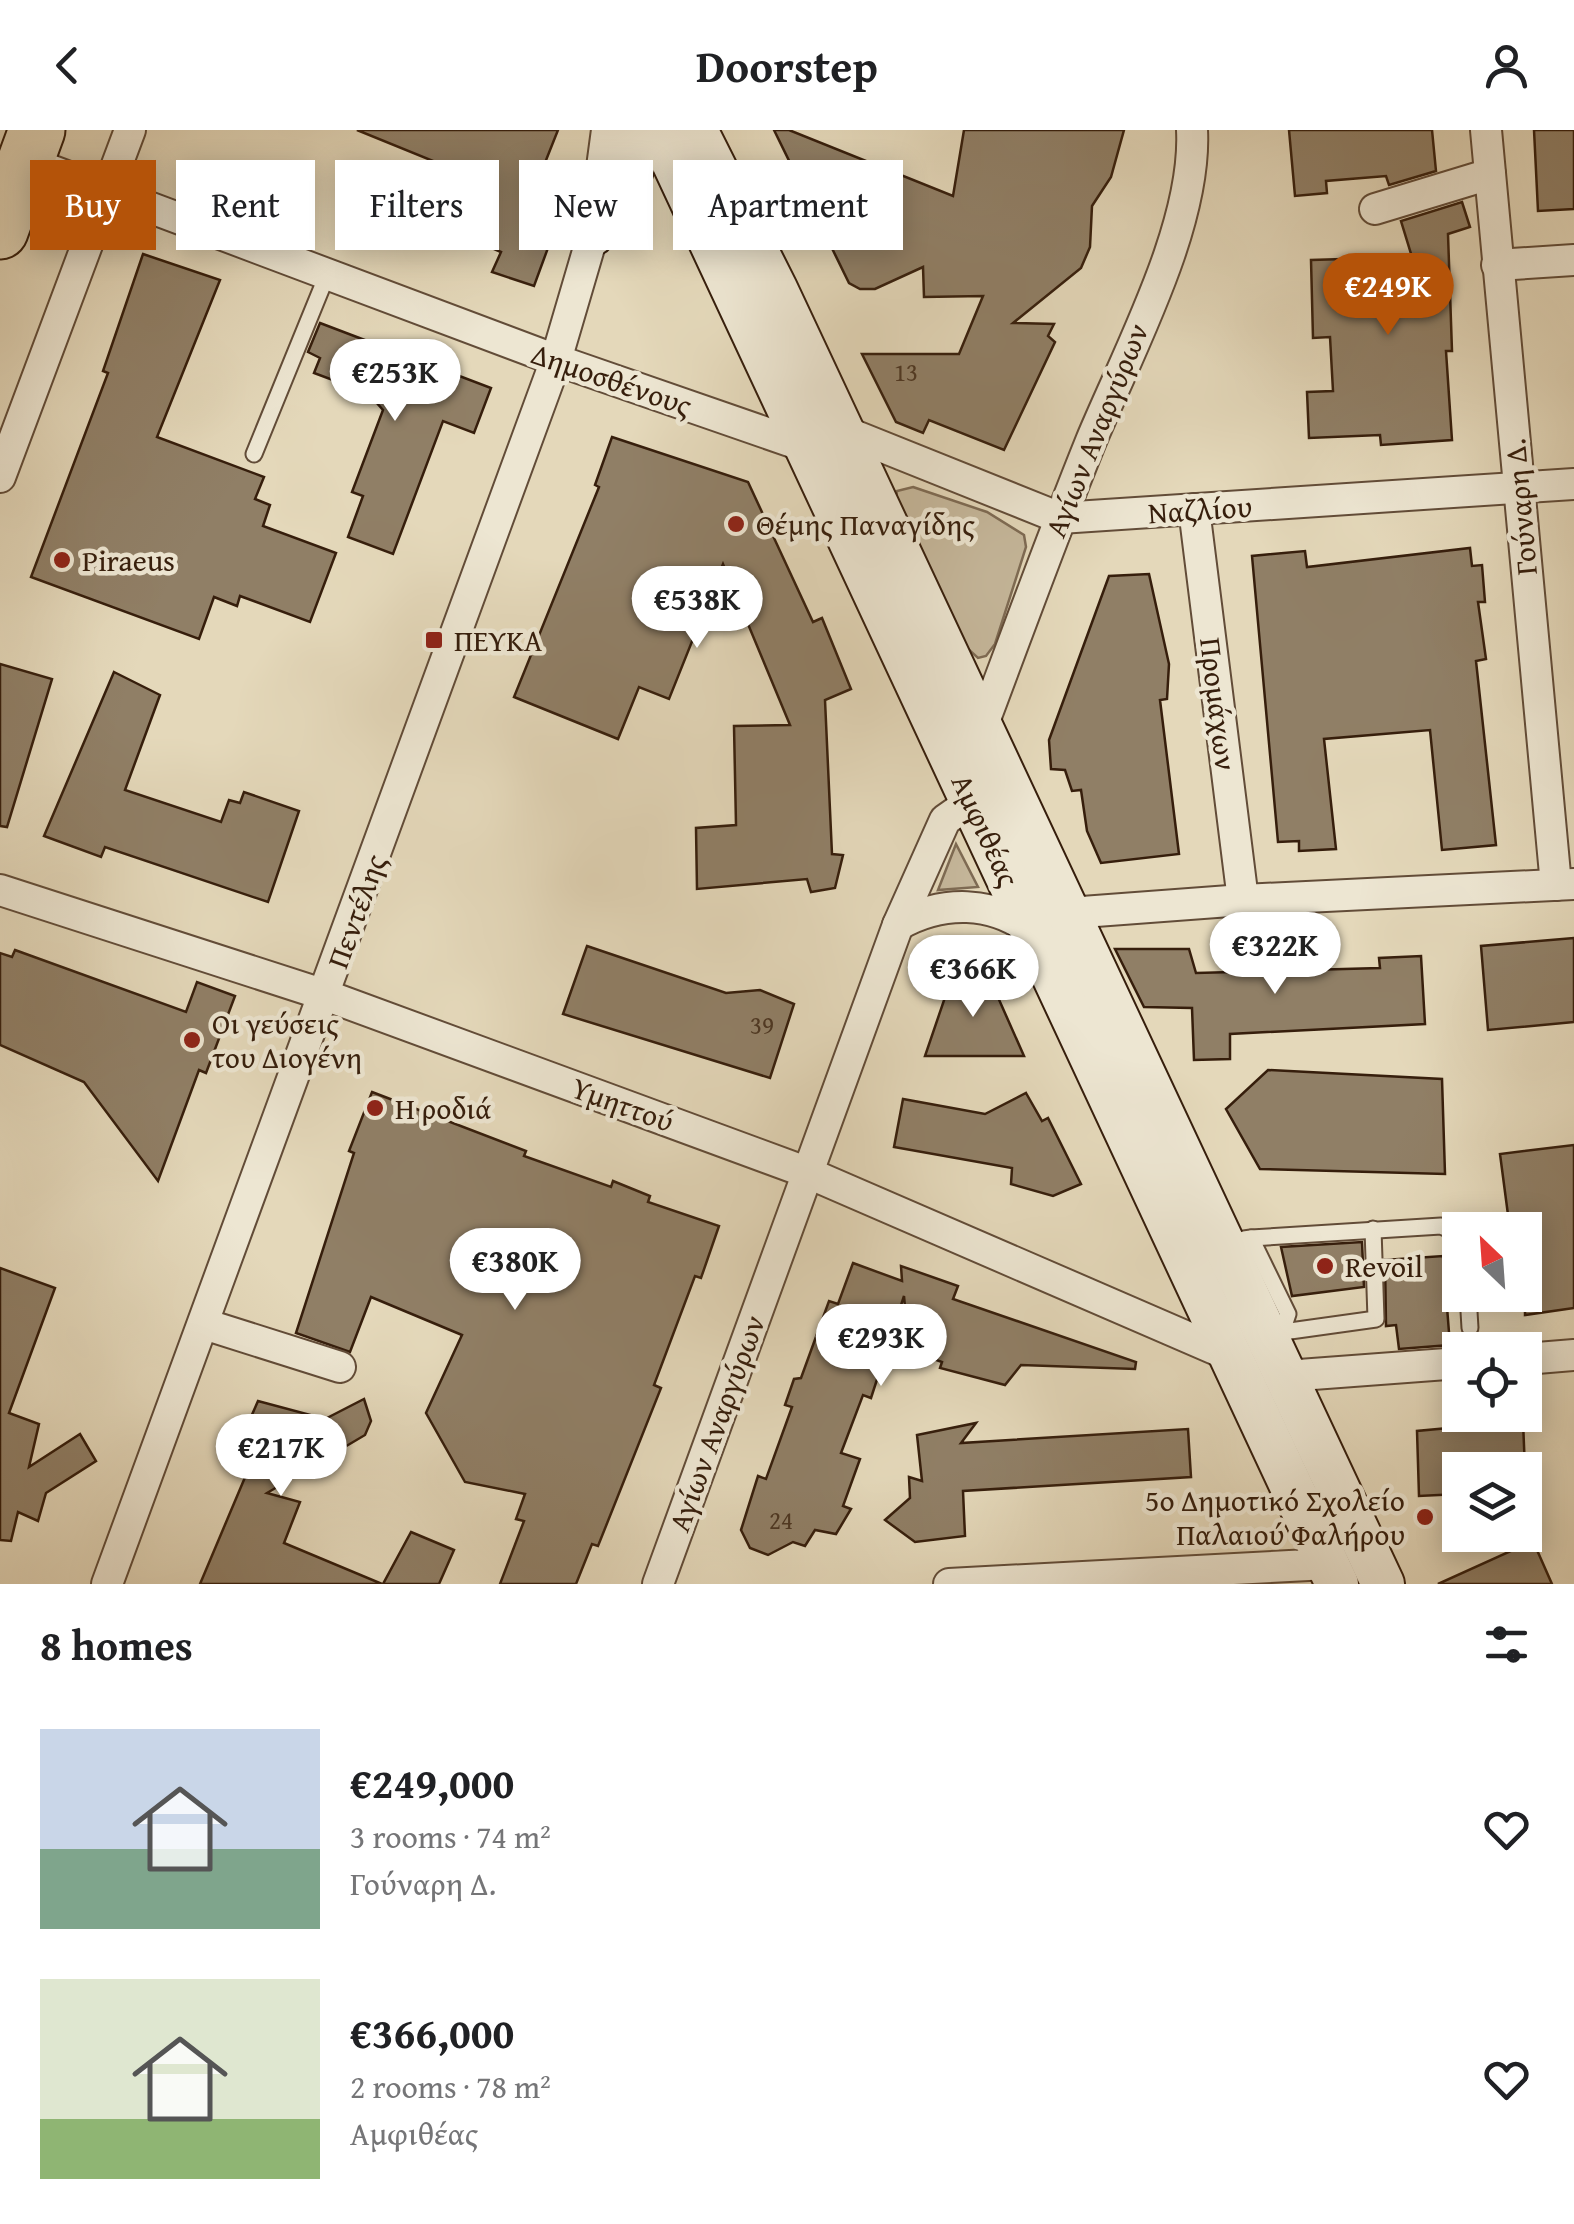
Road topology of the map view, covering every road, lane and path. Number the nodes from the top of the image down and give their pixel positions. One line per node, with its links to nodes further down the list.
1 (130, 130): 11 (street)
2 (607, 130): 12 (street)
3 (638, 130): 13 (main road)
4 (658, 130): 25 (main road, Αμφιθέας)
5 (696, 130): 23 (main road, Αμφιθέας)
6 (726, 130): 23 (main road, Αμφιθέας)
7 (1192, 130): 31 (street, Αγίων Αναργύρων)
8 (1486, 130): 14 (street, Γούναρη Δ.)
9 (31, 146): 10 (street, Δημοσθένους); 17 (highway)
10 (54, 160)
11 (119, 160)
12 (603, 160)
13 (635, 160)
14 (1490, 174): 15 (street); 21 (street, Γούναρη Δ.)
15 (1376, 209)
16 (156, 210): 22 (street, Δημοσθένους)
17 (0, 231)
18 (86, 250): 27 (street)
19 (588, 250): 24 (street, Πεντέλης)
20 (1574, 260): 21 (street)
21 (1497, 265): 29 (street, Γούναρη Δ.)
22 (327, 274): 24 (street, Δημοσθένους); 26 (lane)
23 (776, 289): 25 (main road, Αμφιθέας)
24 (556, 360): 25 (street, Δημοσθένους); 39 (street, Πεντέλης)
25 (825, 439): 31 (street, Ναζλίου); 32 (main road, Αμφιθέας); 33 (main road, Αμφιθέας)
26 (254, 454)
27 (0, 477)
28 (1574, 484): 29 (street, Ναζλίου)
29 (1518, 488): 30 (street, Ναζλίου); 34 (street, Γούναρη Δ.)
30 (1194, 509): 31 (street, Ναζλίου); 36 (street, Προμάχων)
31 (1060, 518): 32 (street, Αγίων Αναργύρων)
32 (982, 727): 37 (main road, Αμφιθέας)
33 (972, 801): 37 (main road, Αμφιθέας); 38 (street, Αγίων Αναργύρων)
34 (1565, 884): 36 (street)
35 (0, 890): 39 (street, Υμηττού)
36 (1244, 900): 37 (street)
37 (1051, 922): 38 (street); 43 (main road, Αμφιθέας); 49 (main road, Αμφιθέας)
38 (898, 925): 40 (street, Αγίων Αναργύρων)
39 (325, 995): 40 (street, Υμηττού); 45 (street, Πεντέλης)
40 (806, 1172): 49 (street, Υμηττού); 55 (street, Αγίων Αναργύρων)
41 (1442, 1227): 42 (lane)
42 (1373, 1230): 43 (lane); 47 (lane)
43 (1237, 1240): 47 (main road, Αμφιθέας)
44 (1469, 1312): 46 (lane)
45 (204, 1324): 52 (street); 54 (street, Πεντέλης)
46 (1470, 1328)
47 (1281, 1353): 51 (street); 57 (main road, Αμφιθέας)
48 (1574, 1355): 50 (street)
49 (1231, 1356): 53 (main road, Αμφιθέας)
50 (1542, 1357)
51 (1442, 1362)
52 (340, 1367)
53 (1333, 1574): 56 (street)
54 (107, 1584)
55 (658, 1584)
56 (949, 1584)
57 (1383, 1584)

